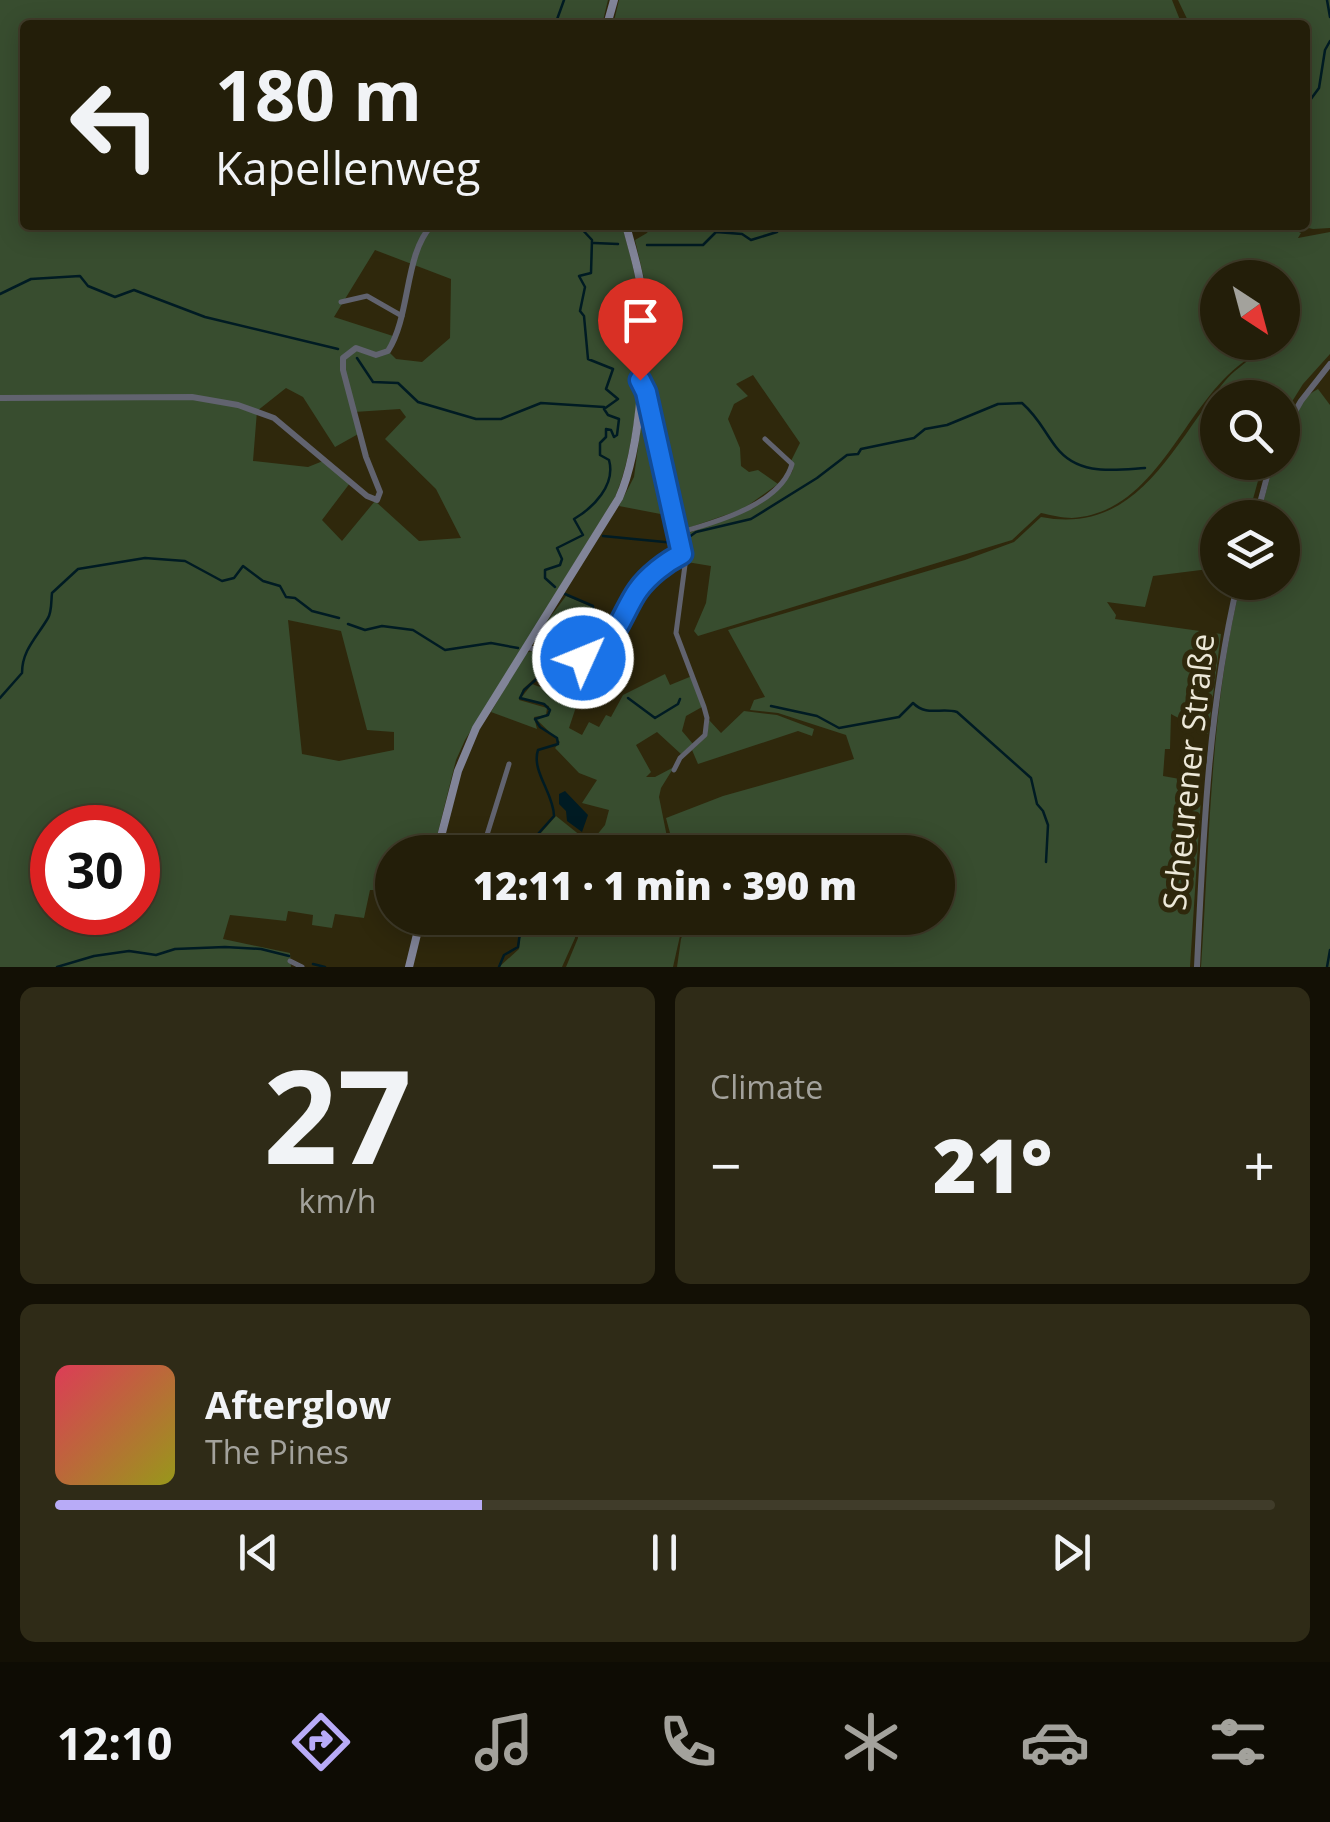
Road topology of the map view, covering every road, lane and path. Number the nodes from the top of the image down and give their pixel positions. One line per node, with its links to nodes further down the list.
1 (427, 230): 4 (street)
2 (627, 230): 6 (main road)
3 (341, 302): 4 (street)
4 (402, 316): 7 (street)
5 (1330, 364): 8 (street)
6 (640, 380): 10 (street); 13 (main road)
7 (0, 398)
8 (1300, 404)
9 (765, 439): 10 (street)
10 (678, 534): 11 (street)
11 (682, 554): 13 (street); 15 (street)
12 (1234, 600): 22 (street, Scheurener Straße)
13 (525, 647): 16 (main road)
14 (508, 764): 17 (street)
15 (674, 770)
16 (442, 835)
17 (487, 835)
18 (417, 935): 21 (main road)
19 (290, 961): 20 (street)
20 (302, 967)
21 (409, 967)
22 (1197, 967)

